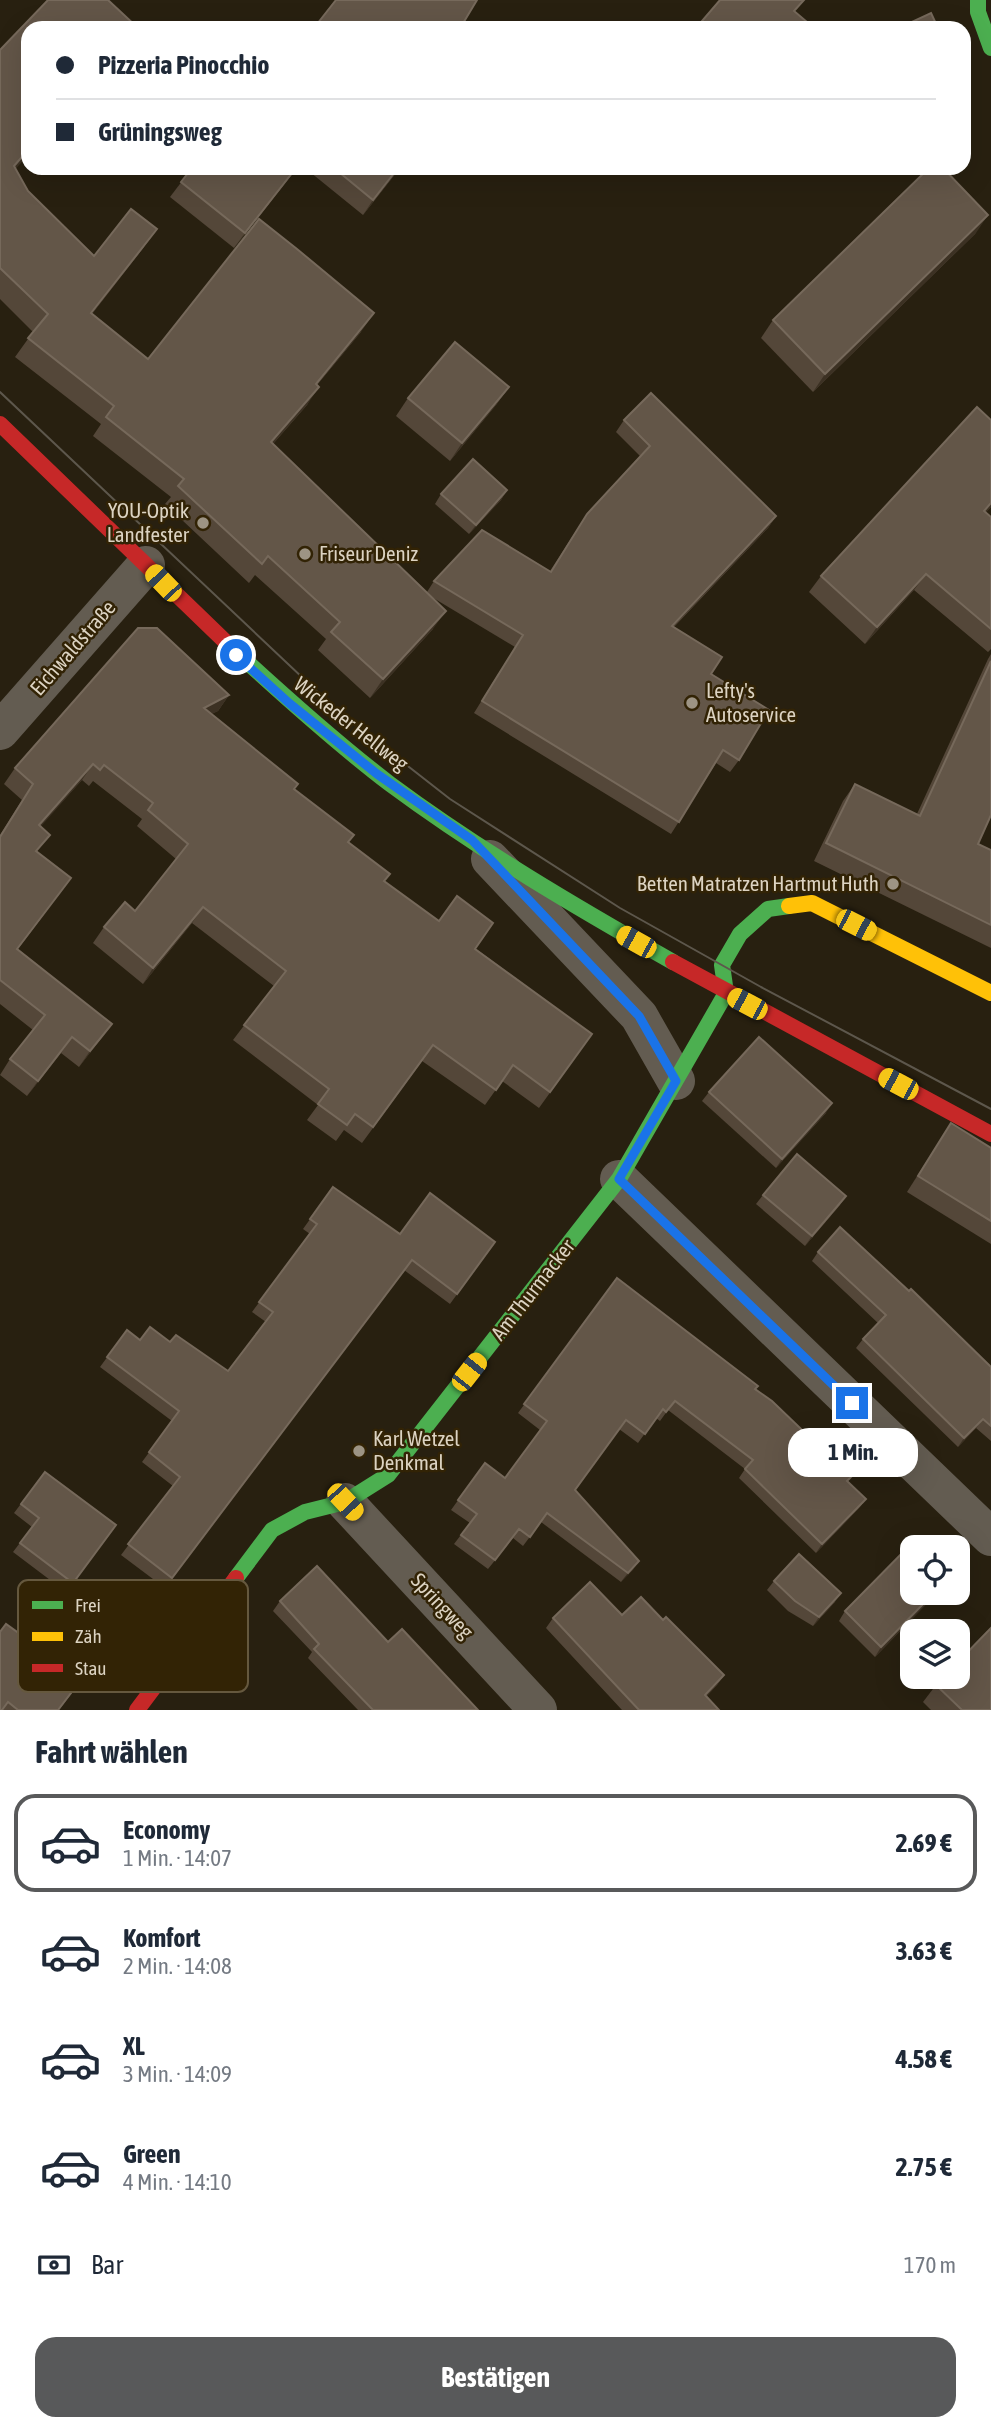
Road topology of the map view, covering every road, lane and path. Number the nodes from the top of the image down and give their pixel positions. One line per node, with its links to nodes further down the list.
1 (978, 0): 2 (street)
2 (991, 48)
3 (0, 424): 4 (street, Wickeder Hellweg)
4 (146, 565): 5 (street, Eichwaldstraße); 6 (street, Wickeder Hellweg)
5 (0, 732)
6 (472, 840): 7 (street, Wickeder Hellweg); 9 (street)
7 (726, 993): 8 (street); 9 (street, Am Thurmacker); 10 (street, Wickeder Hellweg)
8 (991, 993)
9 (676, 1081): 11 (street, Am Thurmacker)
10 (991, 1134)
11 (619, 1179): 12 (street, Am Thurmacker); 13 (street)
12 (345, 1502): 14 (street, Am Thurmacker); 17 (street, Springweg)
13 (991, 1537)
14 (234, 1580)
15 (150, 1692): 16 (street, Am Thurmacker)
16 (137, 1710)
17 (538, 1710)

